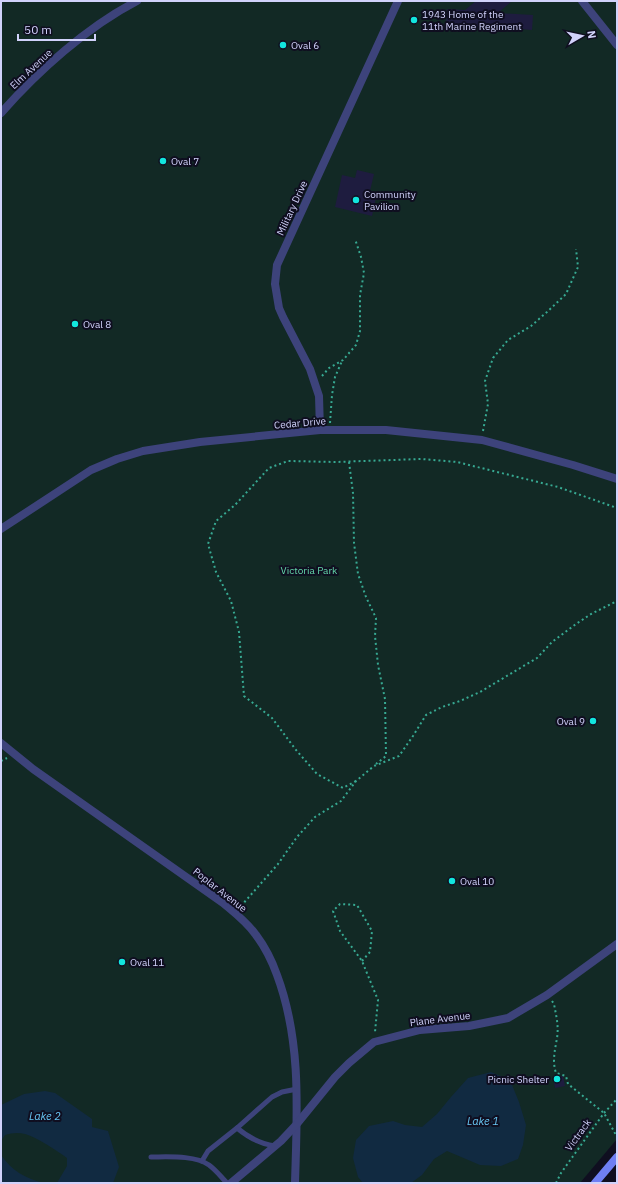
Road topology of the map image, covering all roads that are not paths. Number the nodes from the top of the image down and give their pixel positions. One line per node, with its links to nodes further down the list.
1 (137, 1): 5 (street, Elm Avenue)
2 (398, 1): 6 (street, Military Drive)
3 (582, 1): 4 (street)
4 (617, 45)
5 (1, 113)
6 (320, 430): 7 (street, Cedar Drive); 8 (street, Cedar Drive)
7 (617, 479)
8 (1, 529)
9 (1, 743): 11 (street, Poplar Avenue)
10 (617, 944): 12 (street, Plane Avenue)
11 (297, 1089): 12 (street, Poplar Avenue); 13 (lane)
12 (296, 1125): 14 (street, Plane Avenue); 20 (street, Poplar Avenue)
13 (237, 1128): 14 (lane); 17 (lane)
14 (275, 1146): 19 (street, Plane Avenue)
15 (151, 1157): 17 (lane)
16 (617, 1157): 21 (main road)
17 (202, 1161): 18 (lane)
18 (227, 1183)
19 (231, 1183)
20 (295, 1183)
21 (595, 1183)

